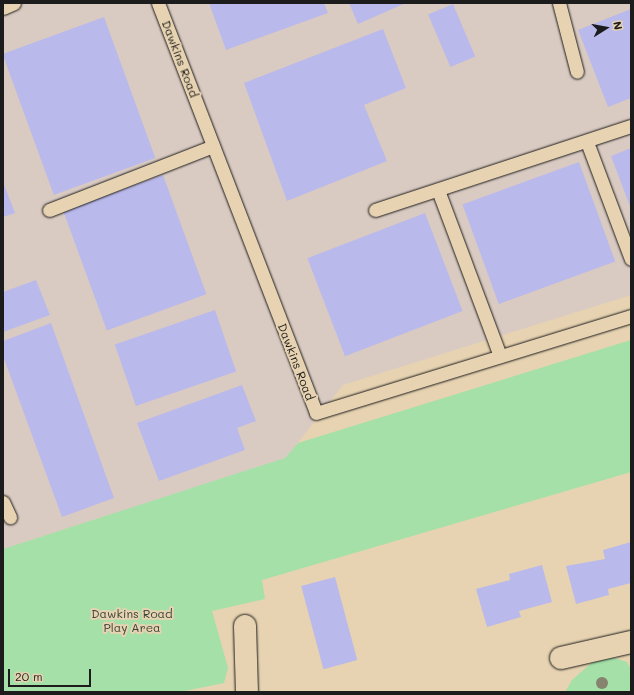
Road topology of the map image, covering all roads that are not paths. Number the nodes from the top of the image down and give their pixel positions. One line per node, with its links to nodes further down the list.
1 (14, 3): 4 (lane)
2 (158, 3): 8 (lane, Dawkins Road)
3 (558, 3): 5 (lane)
4 (3, 8)
5 (577, 72)
6 (631, 126): 7 (lane)
7 (587, 142): 9 (lane); 12 (lane)
8 (213, 146): 10 (lane); 14 (lane, Dawkins Road)
9 (438, 190): 11 (lane); 14 (lane)
10 (49, 210)
11 (375, 210)
12 (631, 259)
13 (631, 316): 14 (lane, Dawkins Road)
14 (500, 356)
15 (3, 502): 16 (lane)
16 (10, 517)
17 (245, 626): 20 (street)
18 (631, 642): 19 (street)
19 (561, 658)
20 (247, 692)

